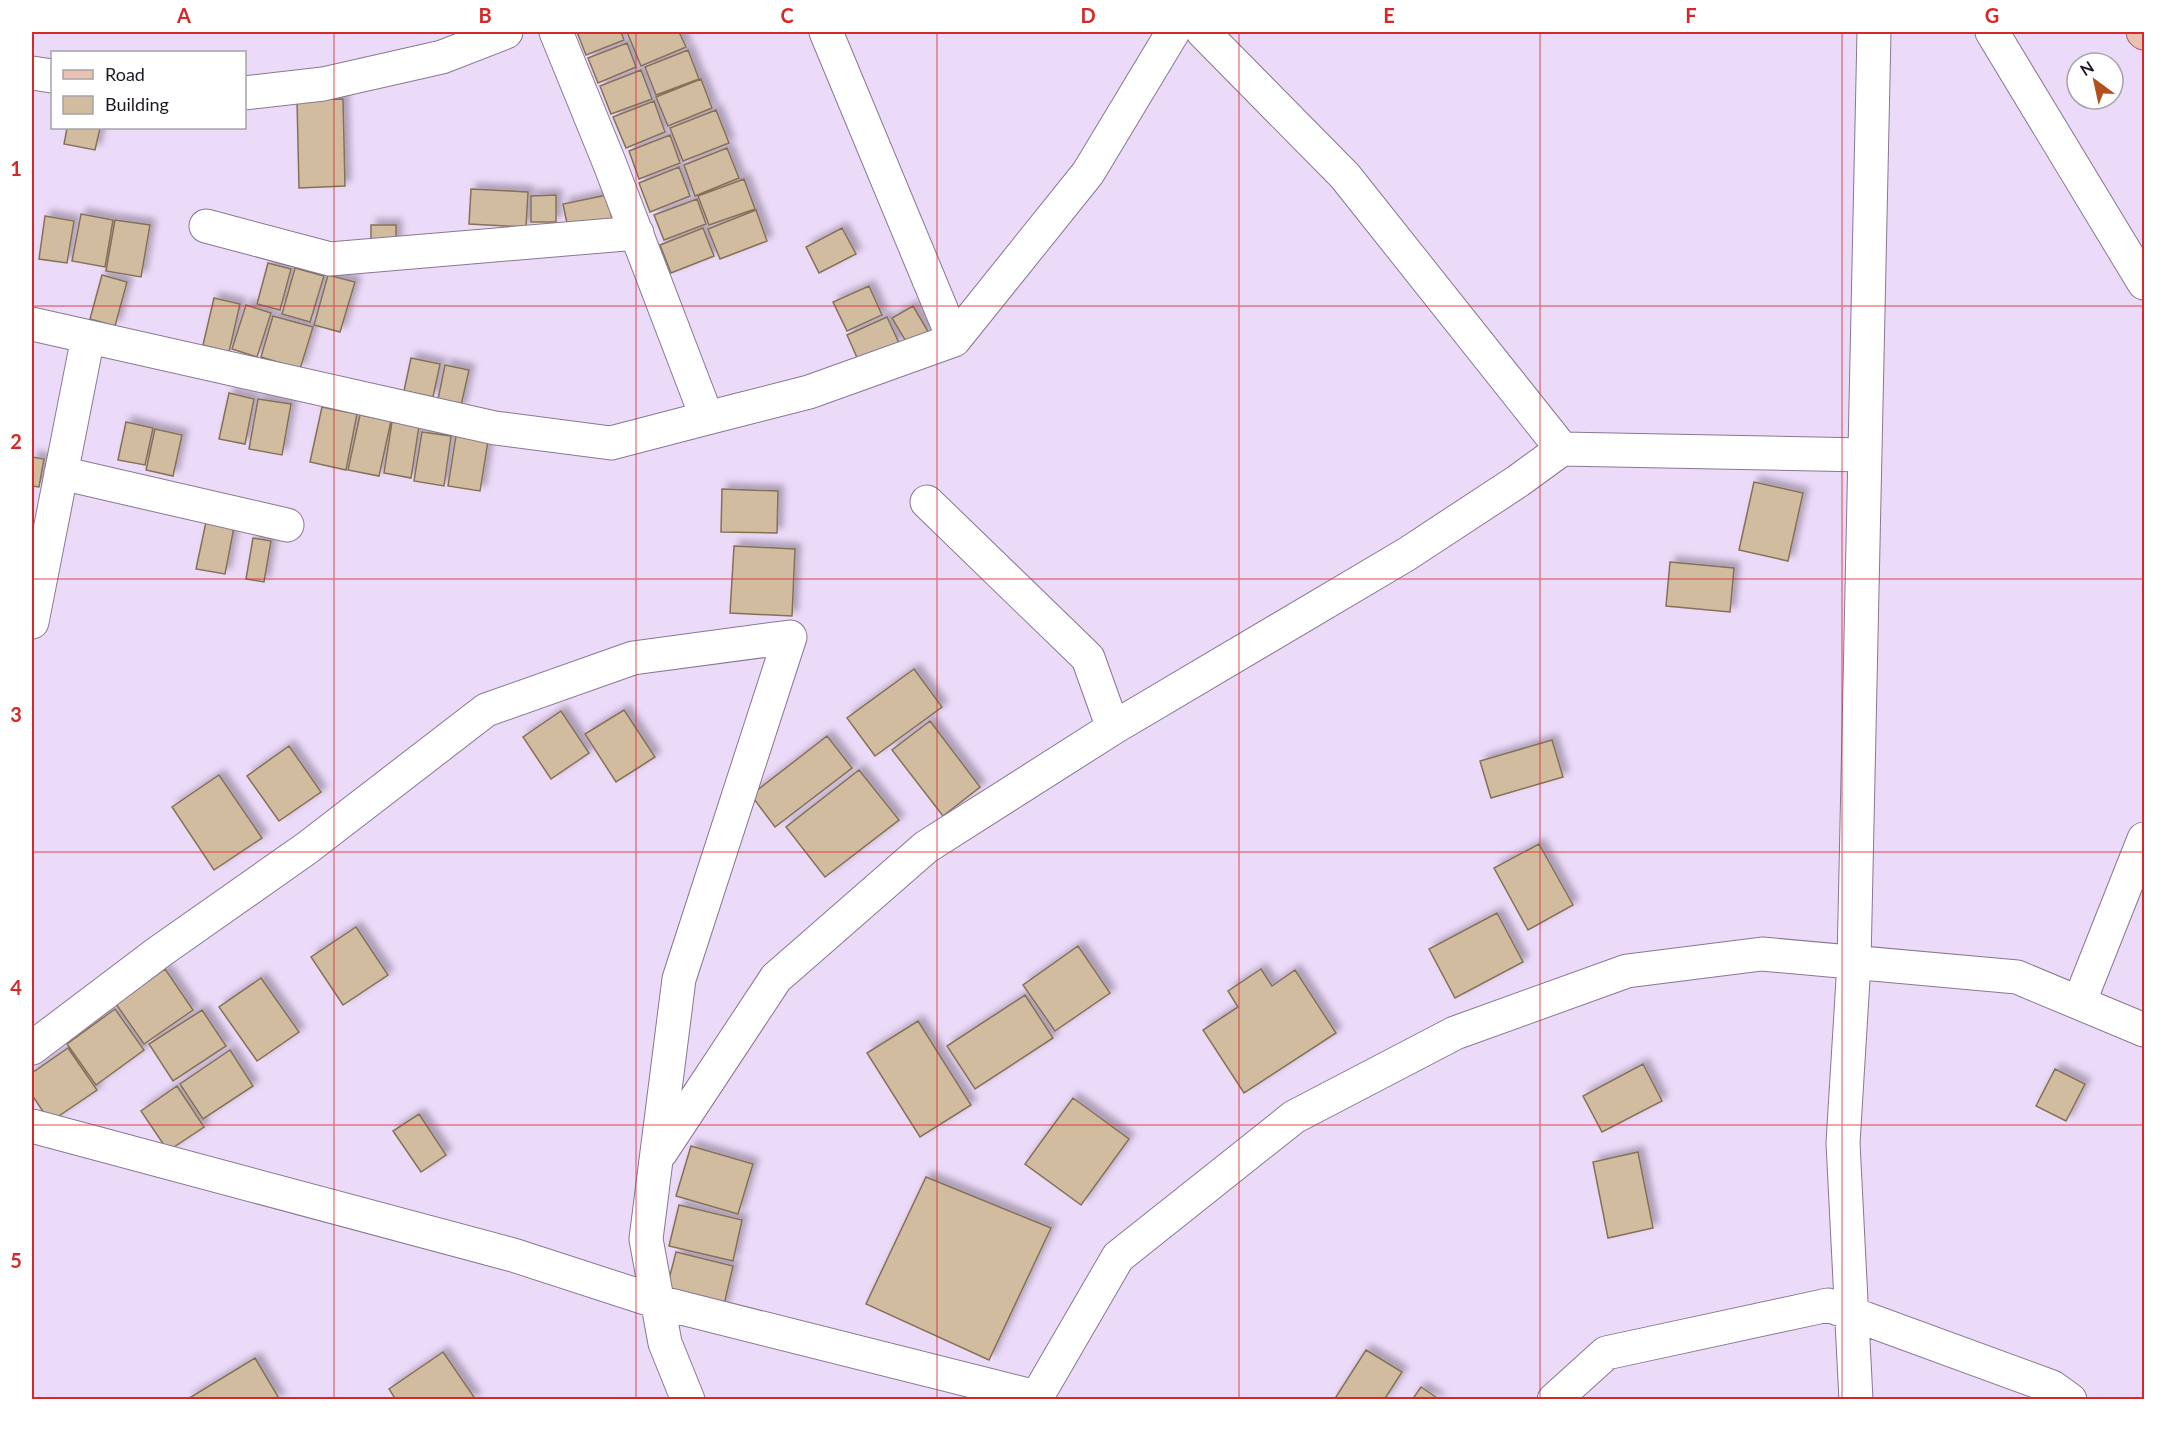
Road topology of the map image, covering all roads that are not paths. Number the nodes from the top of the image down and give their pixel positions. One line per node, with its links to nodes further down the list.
1 (506, 32): 10 (street)
2 (556, 32): 12 (street)
3 (826, 32): 16 (street)
4 (1173, 32): 16 (street)
5 (1203, 32): 18 (street)
6 (1874, 32): 19 (street)
7 (1992, 32): 13 (street)
8 (32, 73): 9 (street)
9 (51, 76)
10 (246, 93)
11 (206, 226): 12 (street)
12 (637, 232): 17 (street)
13 (2145, 284)
14 (32, 324): 15 (street)
15 (88, 337): 17 (street); 20 (street)
16 (954, 340): 17 (street)
17 (707, 418)
18 (1562, 449): 19 (street); 24 (street)
19 (1865, 455): 26 (street)
20 (61, 473): 22 (street); 23 (street)
21 (927, 502): 24 (street)
22 (287, 525)
23 (32, 622)
24 (1113, 728): 31 (street)
25 (2145, 839): 27 (street)
26 (1854, 963): 27 (street); 33 (street); 34 (street)
27 (2079, 1003): 28 (street)
28 (2145, 1030)
29 (32, 1048): 31 (street)
30 (32, 1126): 32 (street)
31 (657, 1159): 32 (street)
32 (658, 1302): 34 (street); 35 (street)
33 (1851, 1312): 36 (street); 37 (street); 38 (street)
34 (1035, 1398)
35 (688, 1400)
36 (1554, 1400)
37 (1856, 1400)
38 (2070, 1400)

